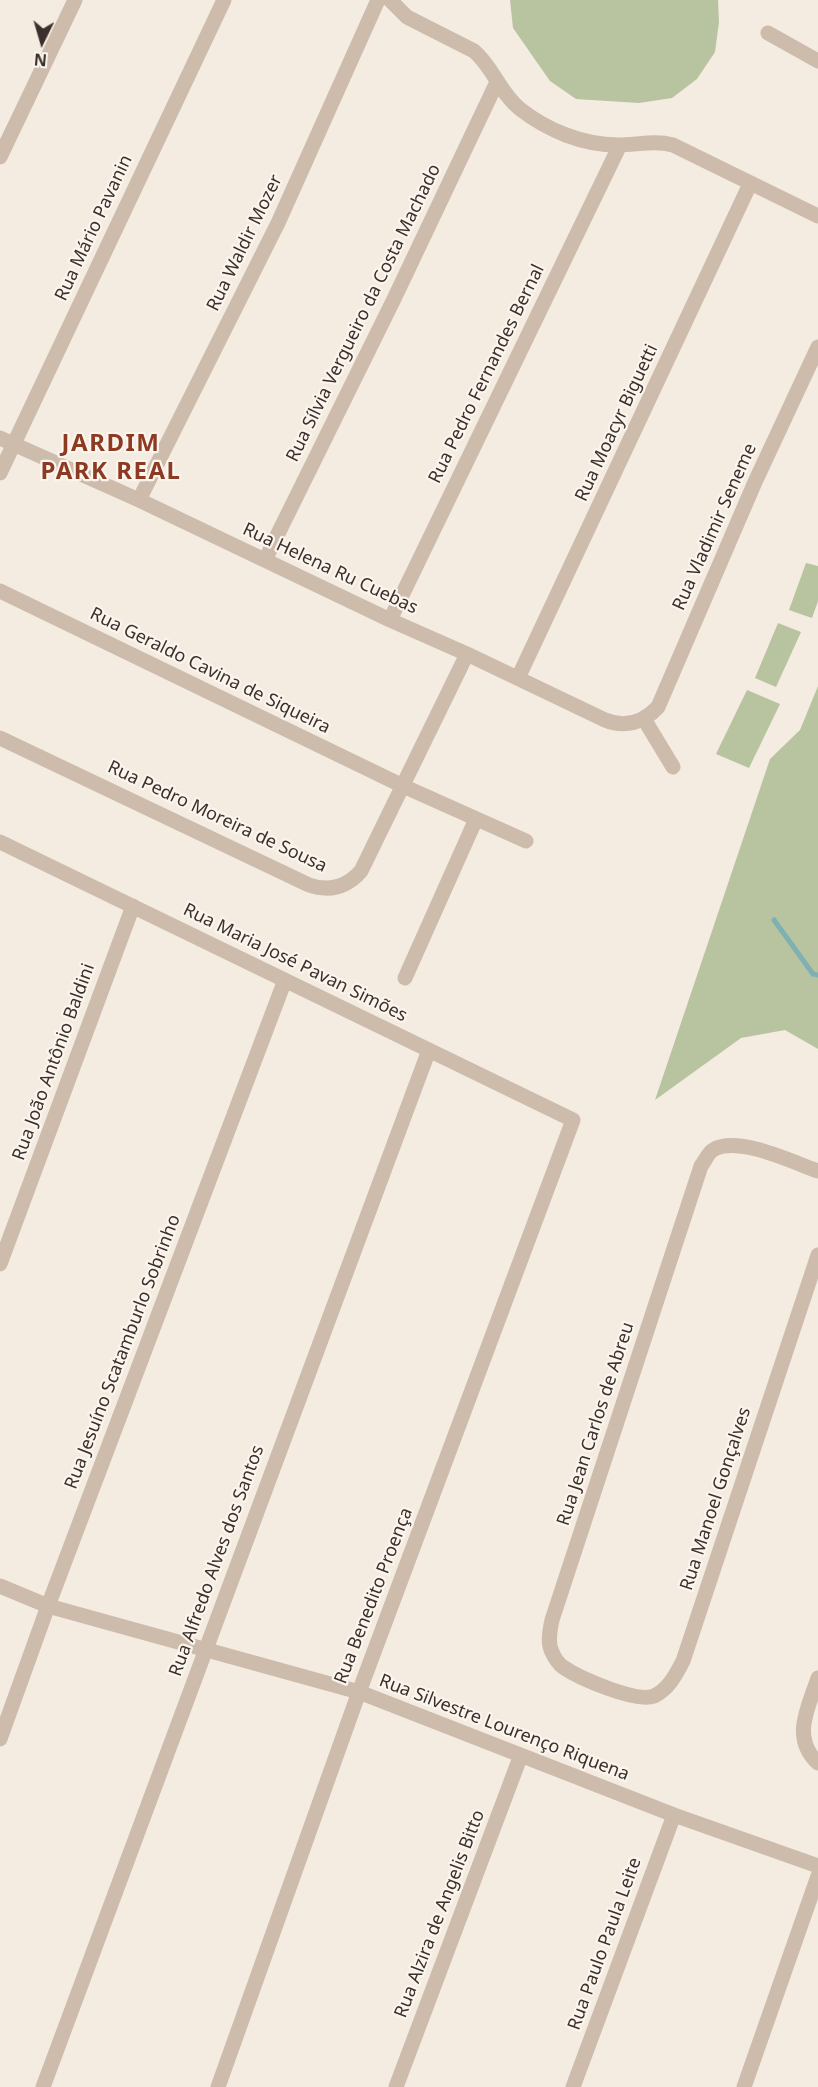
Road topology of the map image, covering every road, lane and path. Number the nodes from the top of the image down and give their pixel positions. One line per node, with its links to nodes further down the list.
1 (75, 0): 9 (street)
2 (224, 0): 13 (street, Rua Mário Pavanin)
3 (378, 0): 15 (street, Rua Waldir Mozer)
4 (390, 0): 7 (street)
5 (768, 33): 6 (street)
6 (818, 61)
7 (497, 82): 8 (street); 16 (street, Rua Sílvia Vergueiro da Costa Machado)
8 (620, 145): 10 (street); 18 (street, Rua Pedro Fernandes Bernal)
9 (0, 157)
10 (750, 184): 11 (street); 20 (street, Rua Moacyr Biguetti)
11 (818, 216)
12 (818, 347): 21 (street, Rua Vladimir Seneme)
13 (6, 441): 14 (street, Rua Mário Pavanin); 15 (street, Rua Helena Ru Cuebas)
14 (0, 473)
15 (139, 500): 16 (street, Rua Helena Ru Cuebas)
16 (266, 560): 18 (street, Rua Helena Ru Cuebas)
17 (0, 591): 24 (street, Rua Geraldo Cavina de Siqueira)
18 (390, 620): 19 (street, Rua Helena Ru Cuebas)
19 (467, 654): 20 (street, Rua Helena Ru Cuebas); 24 (street, Rua Pedro Moreira de Sousa)
20 (518, 678): 21 (street, Rua Helena Ru Cuebas)
21 (644, 719): 23 (street)
22 (0, 738): 24 (street, Rua Pedro Moreira de Sousa)
23 (673, 767)
24 (403, 786): 25 (street, Rua Geraldo Cavina de Siqueira)
25 (476, 819): 26 (street, Rua Geraldo Cavina de Siqueira); 29 (street)
26 (526, 841)
27 (0, 842): 28 (street, Rua Maria José Pavan Simões)
28 (133, 906): 30 (street, Rua Maria José Pavan Simões); 35 (street, Rua João Antônio Baldini)
29 (405, 978)
30 (285, 980): 31 (street, Rua Maria José Pavan Simões); 37 (street, Rua Jesuíno Scatamburlo Sobrinho)
31 (429, 1050): 32 (street, Rua Maria José Pavan Simões); 38 (street, Rua Alfredo Alves dos Santos)
32 (573, 1120): 41 (street, Rua Benedito Proença)
33 (818, 1171): 40 (street, Rua Jean Carlos de Abreu)
34 (818, 1255): 40 (street, Rua Manoel Gonçalves)
35 (0, 1264)
36 (0, 1587): 37 (street, Rua Silvestre Lourenço Riquena)
37 (48, 1606): 38 (street, Rua Silvestre Lourenço Riquena); 42 (street, Rua Jesuíno Scatamburlo Sobrinho)
38 (205, 1649): 41 (street, Rua Silvestre Lourenço Riquena); 48 (street, Rua Alfredo Alves dos Santos)
39 (818, 1678): 44 (street)
40 (602, 1686)
41 (359, 1692): 43 (street, Rua Silvestre Lourenço Riquena); 49 (street, Rua Benedito Proença)
42 (0, 1739)
43 (521, 1755): 45 (street, Rua Silvestre Lourenço Riquena); 50 (street, Rua Alzira de Angelis Bitto)
44 (818, 1763)
45 (674, 1815): 46 (street, Rua Silvestre Lourenço Riquena); 51 (street, Rua Paulo Paula Leite)
46 (818, 1866)
47 (818, 1876): 52 (street)
48 (43, 2087)
49 (218, 2087)
50 (396, 2087)
51 (573, 2087)
52 (744, 2087)

